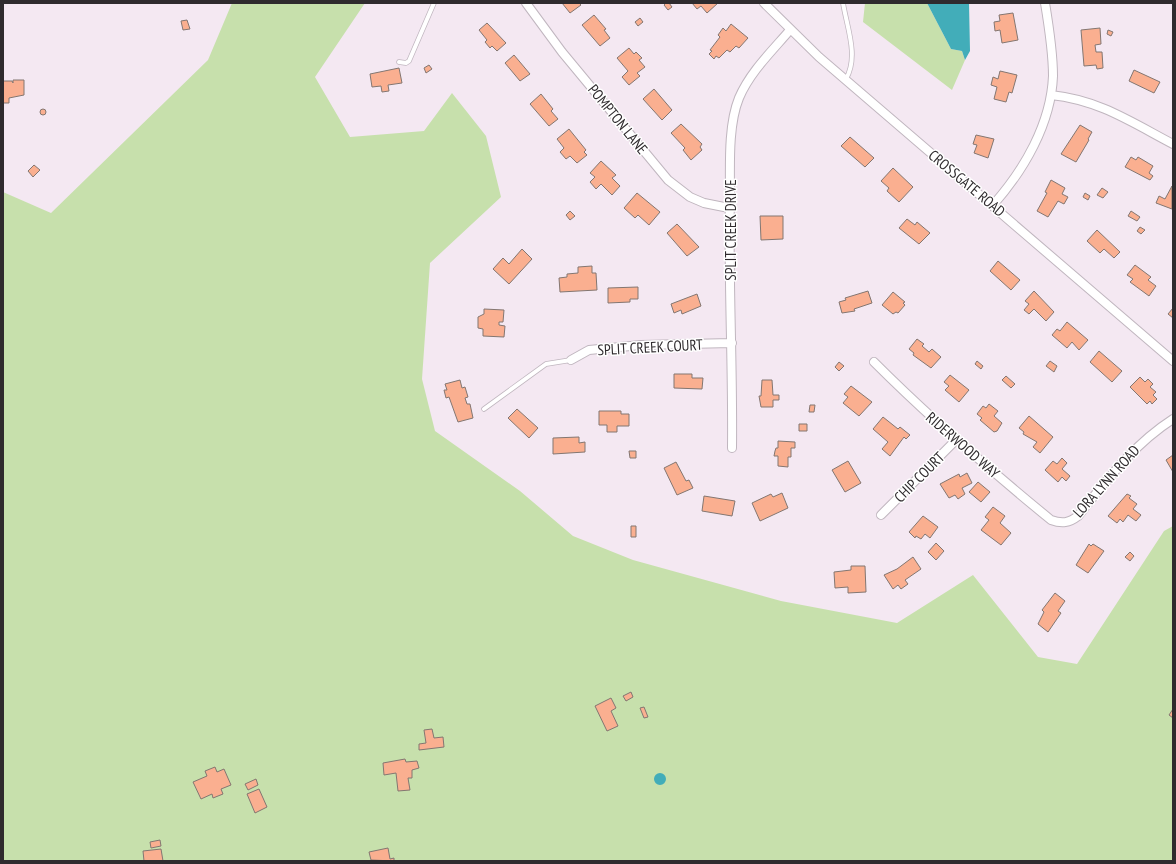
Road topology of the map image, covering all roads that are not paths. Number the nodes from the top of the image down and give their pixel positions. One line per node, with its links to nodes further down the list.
1 (434, 3): 7 (lane)
2 (526, 3): 12 (street, POMPTON LANE)
3 (764, 3): 6 (street, CROSSGATE ROAD)
4 (843, 3): 8 (lane)
5 (1045, 3): 9 (street)
6 (790, 30): 8 (street, CROSSGATE ROAD); 12 (street, SPLIT CREEK DRIVE)
7 (399, 62)
8 (846, 79): 11 (street, CROSSGATE ROAD)
9 (1051, 95): 10 (street); 11 (street)
10 (1173, 144)
11 (993, 205): 15 (street, CROSSGATE ROAD)
12 (729, 208): 13 (street, SPLIT CREEK DRIVE)
13 (732, 343): 14 (street, SPLIT CREEK COURT); 20 (street, SPLIT CREEK DRIVE)
14 (570, 360): 17 (lane)
15 (1173, 361)
16 (874, 362): 19 (street, RIDERWOOD WAY)
17 (484, 409)
18 (1173, 419): 22 (street, LORA LYNN ROAD)
19 (956, 440): 21 (street, CHIP COURT); 22 (street, RIDERWOOD WAY)
20 (732, 448)
21 (881, 515)
22 (1056, 522)

